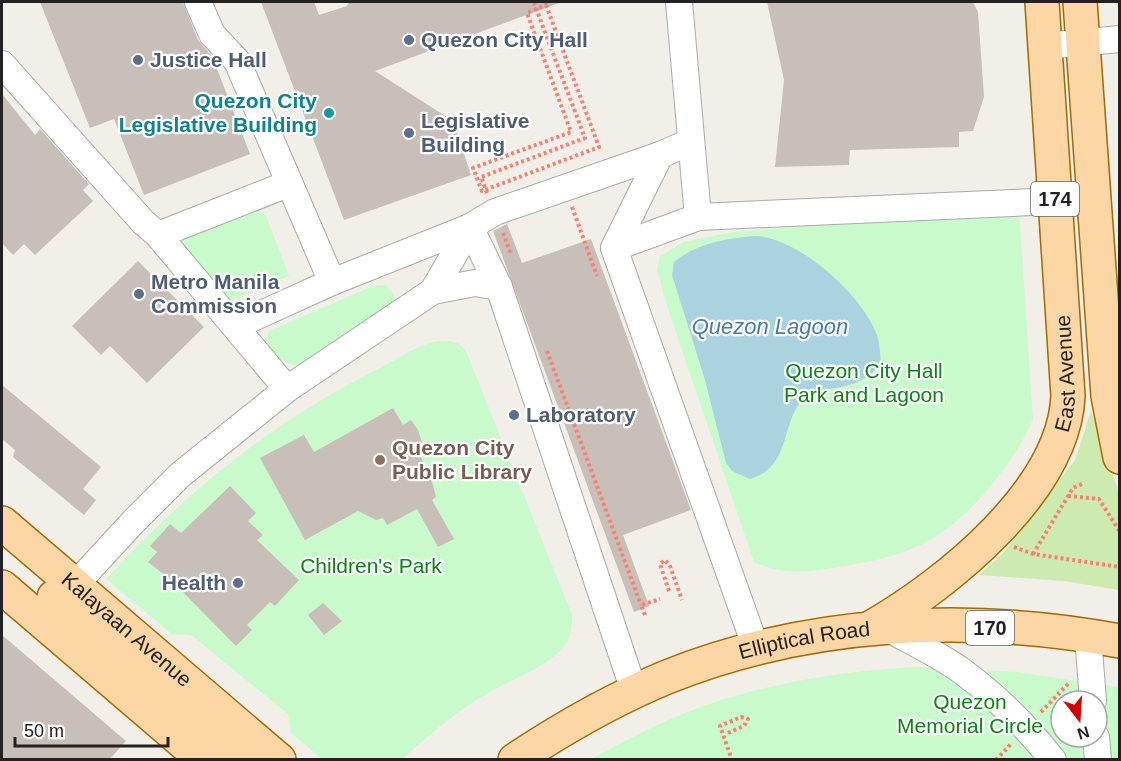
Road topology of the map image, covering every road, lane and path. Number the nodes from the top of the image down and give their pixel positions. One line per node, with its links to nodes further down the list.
1 (198, 2): 14 (lane)
2 (679, 2): 10 (lane)
3 (1042, 2): 8 (main road, East Avenue / 174)
4 (1080, 2): 7 (main road, East Avenue / 174)
5 (534, 3): 6 (path)
6 (537, 9): 11 (path); 13 (path); 15 (path)
7 (1107, 40): 8 (lane); 27 (main road, East Avenue / 174)
8 (1045, 46): 16 (main road, East Avenue / 174)
9 (2, 64): 19 (lane)
10 (690, 142): 12 (lane); 17 (lane)
11 (552, 151): 13 (path); 15 (path)
12 (660, 155): 18 (lane); 20 (lane)
13 (556, 164): 15 (path)
14 (288, 184): 19 (lane); 21 (lane)
15 (487, 191)
16 (1055, 201): 17 (lane); 31 (main road, East Avenue / 174)
17 (698, 217): 20 (lane)
18 (470, 227): 21 (lane); 22 (lane); 23 (lane)
19 (158, 235): 24 (lane)
20 (614, 248): 46 (lane)
21 (332, 282): 24 (lane)
22 (499, 287): 23 (lane); 50 (lane)
23 (433, 291): 25 (lane)
24 (235, 326): 25 (lane)
25 (287, 389): 38 (lane)
26 (577, 432): 41 (path)
27 (1119, 457)
28 (1084, 483): 29 (path)
29 (1068, 496): 32 (path); 34 (path)
30 (2, 523): 38 (main road, Kalayaan Avenue)
31 (996, 530): 34 (path); 43 (main road, East Avenue / 174)
32 (1119, 532)
33 (2, 553): 38 (main road, Kalayaan Avenue)
34 (1034, 554): 35 (path)
35 (1119, 567)
36 (2, 587): 54 (main road)
37 (669, 591): 40 (path)
38 (67, 594): 55 (main road, Kalayaan Avenue); 56 (main road, Kalayaan Avenue)
39 (660, 599): 41 (path)
40 (682, 600)
41 (641, 605): 42 (path)
42 (645, 615)
43 (879, 627): 44 (main road, Elliptical Road / 170); 46 (main road, Elliptical Road / 170); 52 (lane)
44 (1088, 636): 45 (main road, Elliptical Road / 170); 49 (lane)
45 (1119, 641)
46 (756, 648): 50 (main road, Elliptical Road / 170)
47 (1063, 689): 48 (path)
48 (1082, 689)
49 (1093, 689)
50 (634, 691): 57 (main road, Elliptical Road / 170)
51 (1049, 704): 52 (path)
52 (1026, 728): 59 (path); 60 (lane)
53 (728, 733): 58 (path)
54 (197, 757)
55 (241, 759)
56 (279, 759)
57 (515, 759)
58 (732, 759)
59 (996, 759)
60 (1053, 759)

